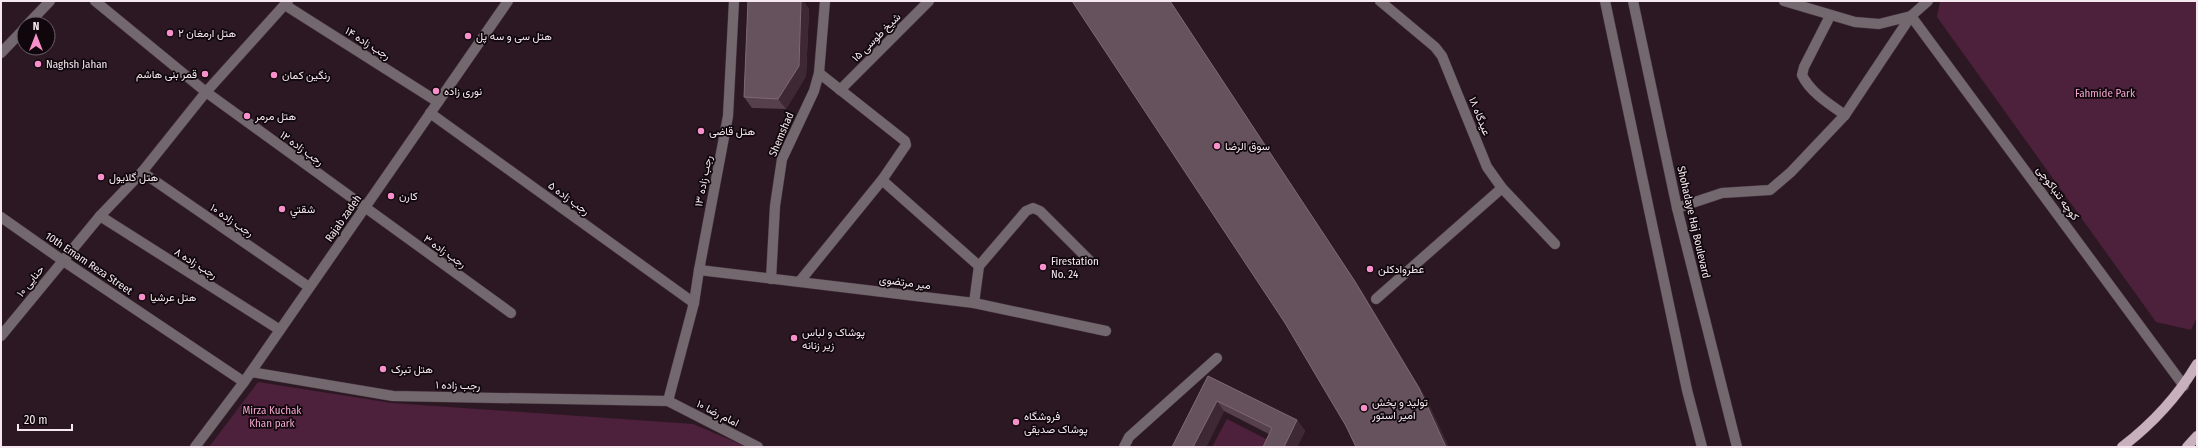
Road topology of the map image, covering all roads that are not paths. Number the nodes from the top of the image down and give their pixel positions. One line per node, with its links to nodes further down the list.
1 (50, 1): 13 (street)
2 (95, 1): 20 (street, رجب زاده ۱۲)
3 (507, 1): 21 (street, Rajab zadeh)
4 (734, 1): 35 (street, رجب زاده ۱۳)
5 (825, 1): 18 (street, Shemshad)
6 (929, 1): 19 (street, ۱۵ شیخ طوسی)
7 (1380, 1): 26 (street, عیدگاه ۱۸)
8 (1605, 1): 56 (street)
9 (1633, 1): 28 (street, Shohadaye Haj Boulevard)
10 (1784, 1): 14 (street)
11 (1928, 1): 15 (street)
12 (287, 3): 20 (street, حنایی ۱۰); 21 (street, رجب زاده ۱۴)
13 (36, 16)
14 (1830, 16): 15 (street); 23 (street)
15 (1911, 16): 23 (street); 50 (street, کوچه تنباکوچی)
16 (16, 37): 17 (street)
17 (1, 53)
18 (819, 73): 19 (street); 36 (street, Shemshad)
19 (840, 90): 25 (street)
20 (206, 92): 24 (street, حنایی ۱۰); 27 (street, رجب زاده ۱۲)
21 (438, 102): 22 (street, Rajab zadeh)
22 (430, 113): 27 (street, Rajab zadeh); 40 (street, رجب زاده ۵)
23 (1844, 115): 28 (street)
24 (142, 172): 29 (street, حنایی ۱۰); 38 (street, رجب زاده ۱۰)
25 (882, 180): 34 (street); 37 (street)
26 (1502, 188): 31 (street, عیدگاه ۱۸); 39 (street)
27 (364, 208): 38 (street, Rajab zadeh); 42 (street, رجب زاده ۳)
28 (1677, 208): 57 (street, Shohadaye Haj Boulevard)
29 (100, 216): 32 (street, حنایی ۱۰); 43 (street, رجب زاده ۸)
30 (1, 217): 32 (street, 10th Emam Reza Street)
31 (1555, 244)
32 (62, 260): 45 (street, حنایی ۱۰); 49 (street, 10th Emam Reza Street)
33 (1090, 261): 34 (street)
34 (979, 266): 41 (street)
35 (699, 270): 36 (street, میر مرتضوی); 40 (street, رجب زاده ۱۳)
36 (771, 280): 37 (street, میر مرتضوی)
37 (800, 281): 41 (street, میر مرتضوی)
38 (309, 287): 43 (street, Rajab zadeh)
39 (1376, 299)
40 (694, 303): 51 (street, رجب زاده ۱۳)
41 (974, 303): 44 (street, میر مرتضوی)
42 (511, 313)
43 (280, 330): 48 (street, Rajab zadeh)
44 (1106, 331)
45 (1, 336)
46 (1217, 358): 55 (street)
47 (2197, 364): 50 (main road)
48 (251, 372): 49 (street, Rajab zadeh); 51 (street, رجب زاده ۱)
49 (244, 382): 53 (street, Rajab zadeh)
50 (2184, 386): 58 (main road)
51 (668, 401): 54 (street, امام رضا ۱۰)
52 (2197, 436): 59 (main road)
53 (196, 447)
54 (758, 447)
55 (1124, 447)
56 (1702, 447)
57 (1737, 447)
58 (2122, 447)
59 (2187, 447)

